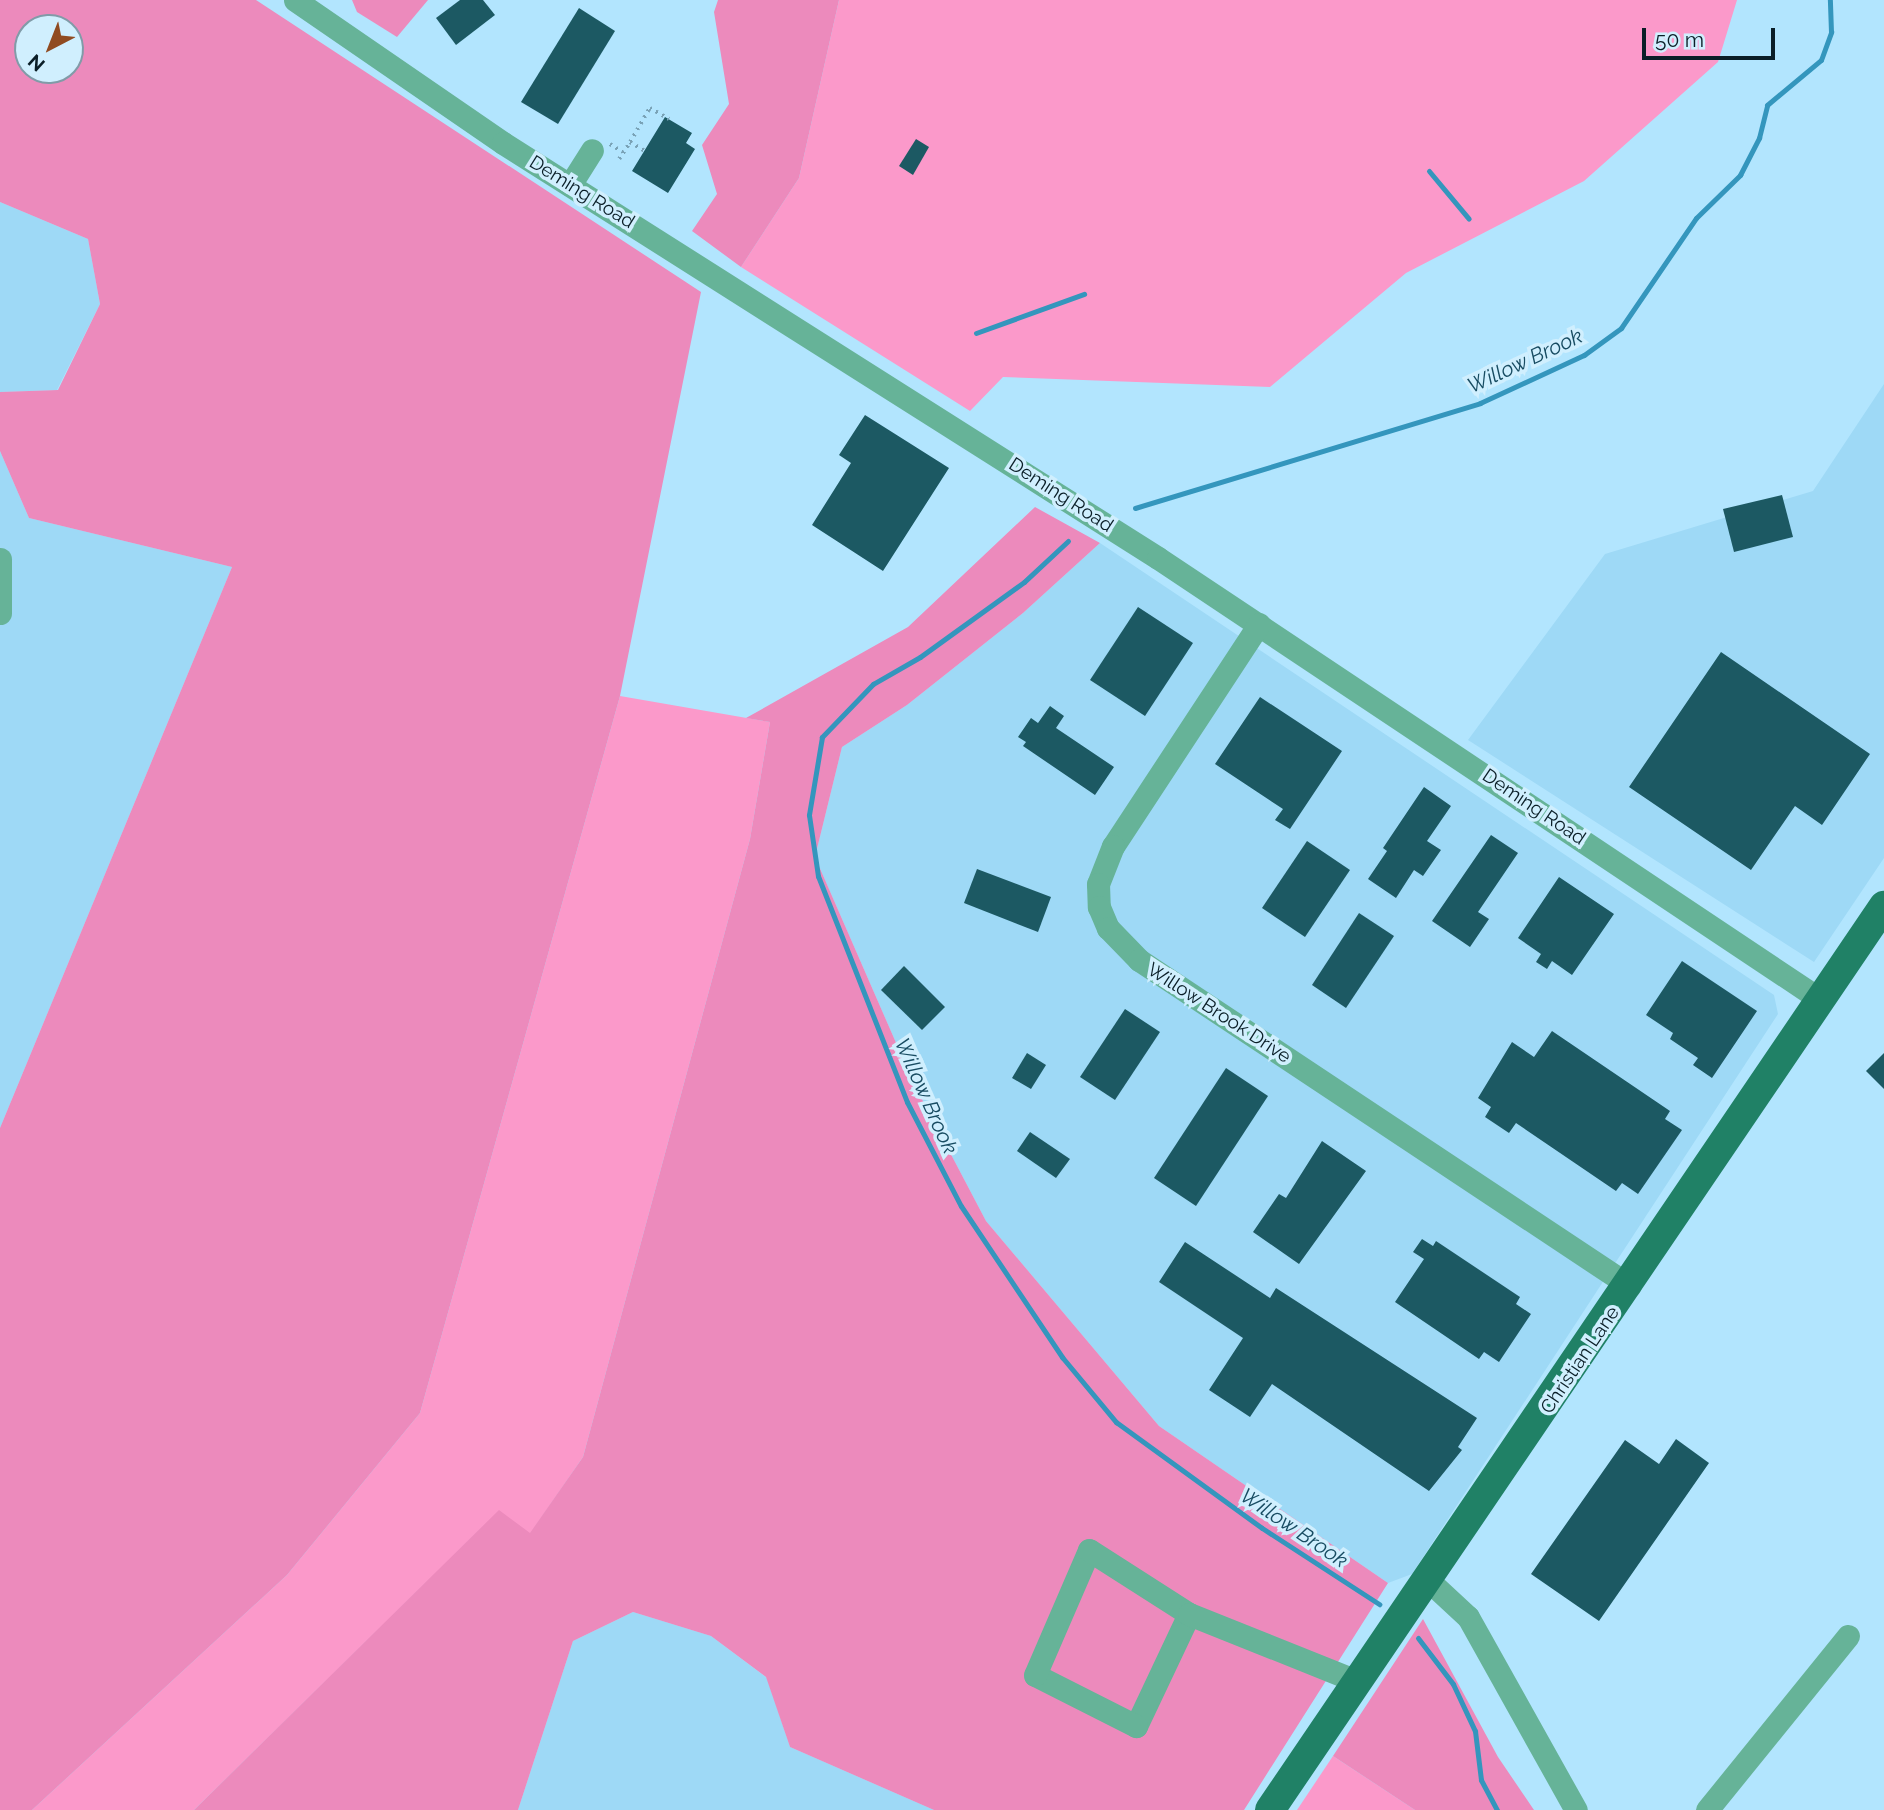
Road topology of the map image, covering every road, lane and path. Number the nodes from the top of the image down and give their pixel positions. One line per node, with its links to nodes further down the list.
1 (295, 0): 7 (street, Deming Road)
2 (668, 120): 3 (path)
3 (630, 142): 5 (path); 6 (path)
4 (592, 150): 7 (street)
5 (645, 151)
6 (619, 159)
7 (570, 185): 10 (street, Deming Road)
8 (0, 559): 9 (street)
9 (0, 613)
10 (1258, 624): 12 (street, Deming Road); 13 (street, Willow Brook Drive)
11 (1884, 906): 12 (main road, Christian Lane)
12 (1821, 1000): 13 (main road, Christian Lane)
13 (1630, 1286): 14 (main road, Christian Lane)
14 (1428, 1580): 17 (main road, Christian Lane); 19 (street)
15 (1189, 1614): 15 (street); 17 (street)
16 (1848, 1636): 20 (street)
17 (1359, 1682): 18 (main road, Christian Lane)
18 (1270, 1810)
19 (1576, 1810)
20 (1707, 1810)

